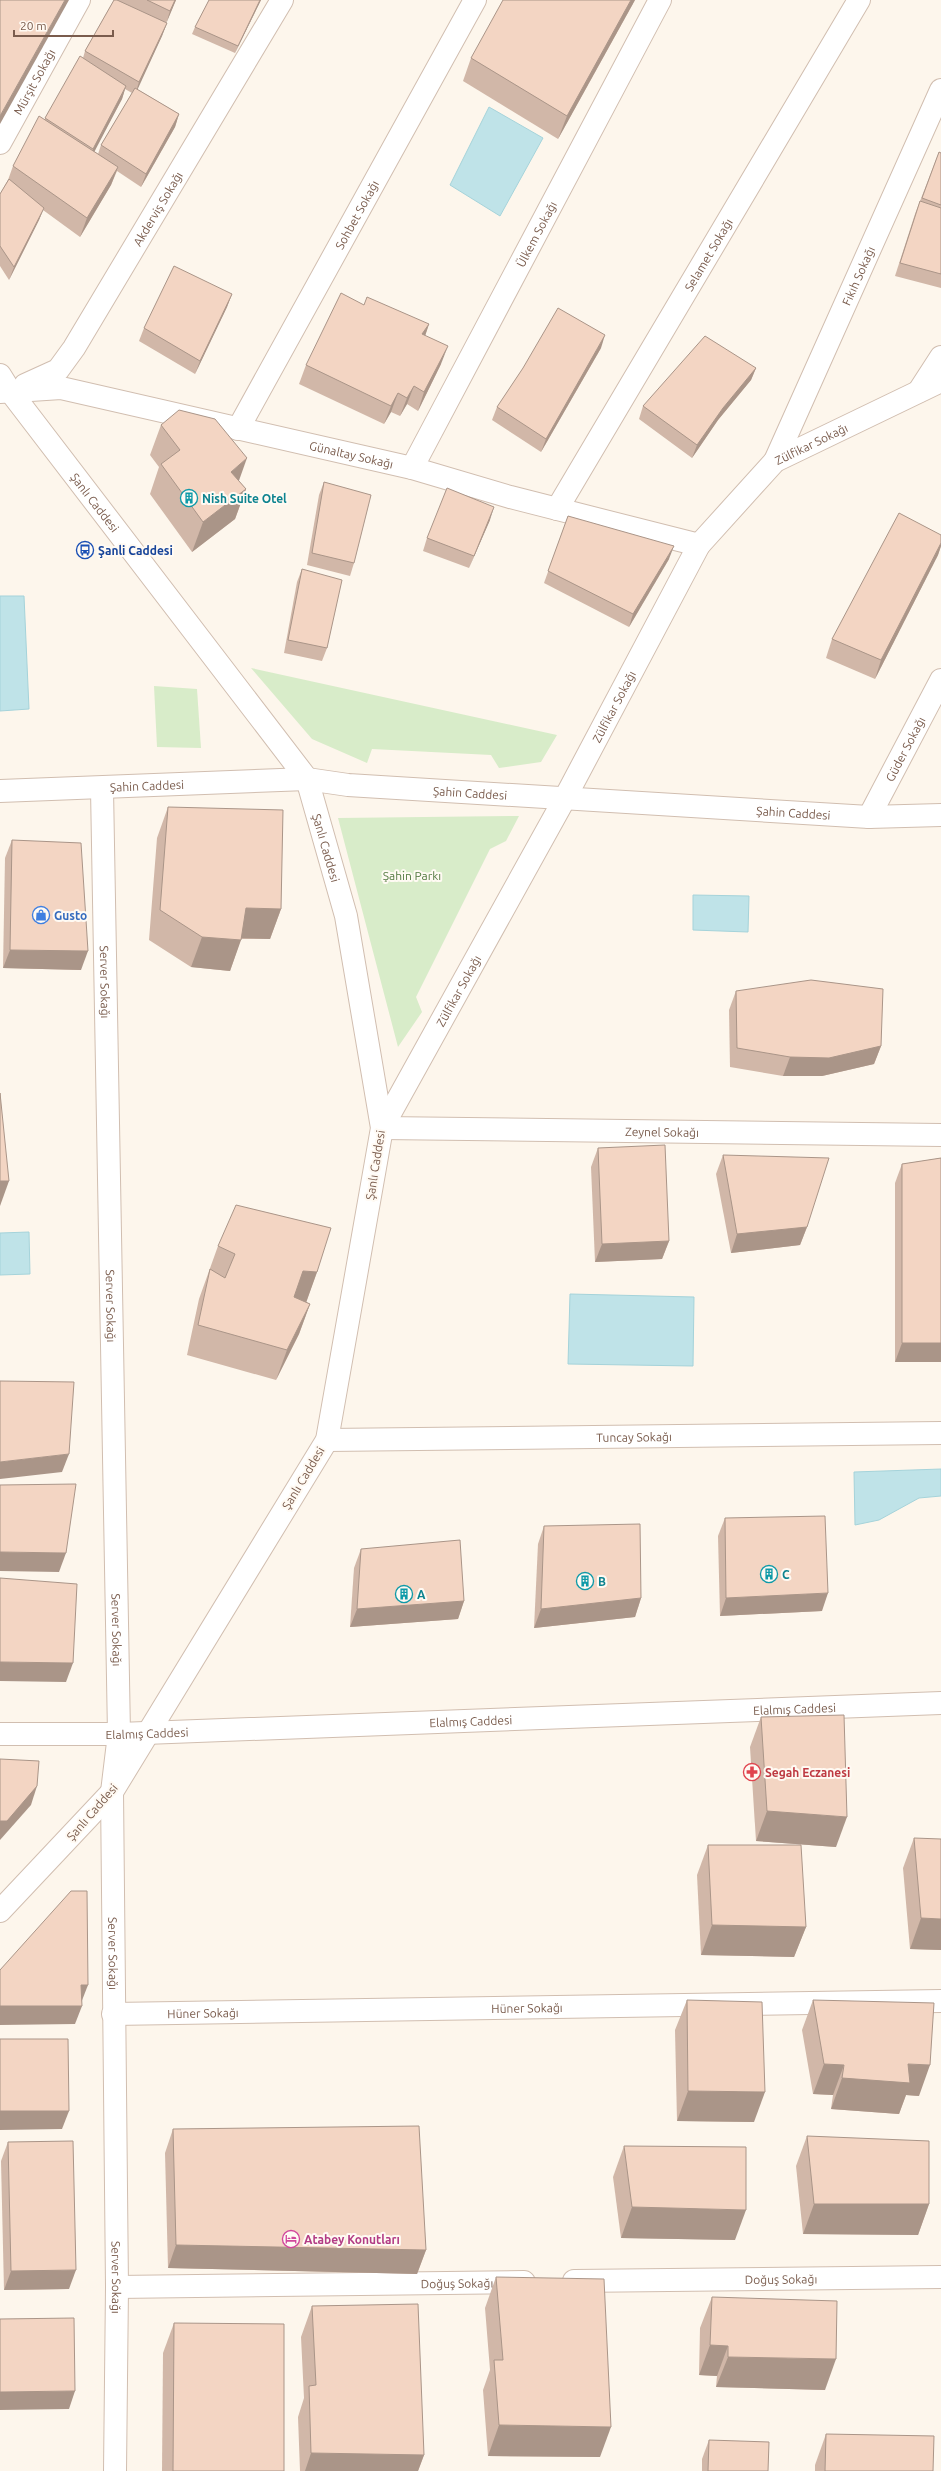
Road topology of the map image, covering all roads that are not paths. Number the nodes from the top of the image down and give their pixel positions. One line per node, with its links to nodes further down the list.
1 (79, 0): 7 (street, Mürşit Sokağı)
2 (282, 0): 10 (street, Akderviş Sokağı)
3 (475, 0): 12 (street, Sohbet Sokağı)
4 (660, 0): 14 (street, Ülkem Sokağı)
5 (860, 0): 15 (street, Selamet Sokağı)
6 (941, 90): 13 (street, Fıkıh Sokağı)
7 (0, 143)
8 (941, 357): 11 (street)
9 (941, 381): 11 (street, Zülfikar Sokağı)
10 (3, 386): 12 (street, Günaltay Sokağı); 18 (street, Şanlı Caddesi)
11 (919, 391): 13 (street, Zülfikar Sokağı)
12 (238, 429): 14 (street, Günaltay Sokağı)
13 (775, 461): 16 (street, Zülfikar Sokağı)
14 (412, 468): 15 (street, Günaltay Sokağı)
15 (557, 509): 16 (street, Günaltay Sokağı)
16 (699, 545): 21 (street, Zülfikar Sokağı)
17 (941, 680): 23 (street, Güder Sokağı)
18 (307, 779): 19 (street, Şahin Caddesi); 21 (street, Şahin Caddesi); 24 (street, Şanlı Caddesi)
19 (102, 788): 20 (street, Şahin Caddesi); 31 (street, Server Sokağı)
20 (0, 791)
21 (565, 798): 23 (street, Şahin Caddesi); 24 (street, Zülfikar Sokağı)
22 (941, 815): 23 (street, Şahin Caddesi)
23 (869, 817)
24 (382, 1128): 25 (street, Zeynel Sokağı); 27 (street, Şanlı Caddesi)
25 (941, 1135)
26 (941, 1433): 27 (street, Tuncay Sokağı)
27 (327, 1440): 29 (street, Şanlı Caddesi)
28 (941, 1703): 29 (street, Elalmış Caddesi)
29 (148, 1732): 31 (street, Elalmış Caddesi); 32 (street, Şanlı Caddesi)
30 (0, 1734): 31 (street, Elalmış Caddesi)
31 (119, 1734): 32 (street, Server Sokağı)
32 (112, 1792): 33 (street, Şanlı Caddesi); 35 (street, Server Sokağı)
33 (0, 1911)
34 (941, 2001): 35 (street, Hüner Sokağı)
35 (114, 2014): 37 (street, Server Sokağı)
36 (941, 2277): 37 (street, Doğuş Sokağı)
37 (117, 2287): 38 (street, Server Sokağı)
38 (115, 2471)

